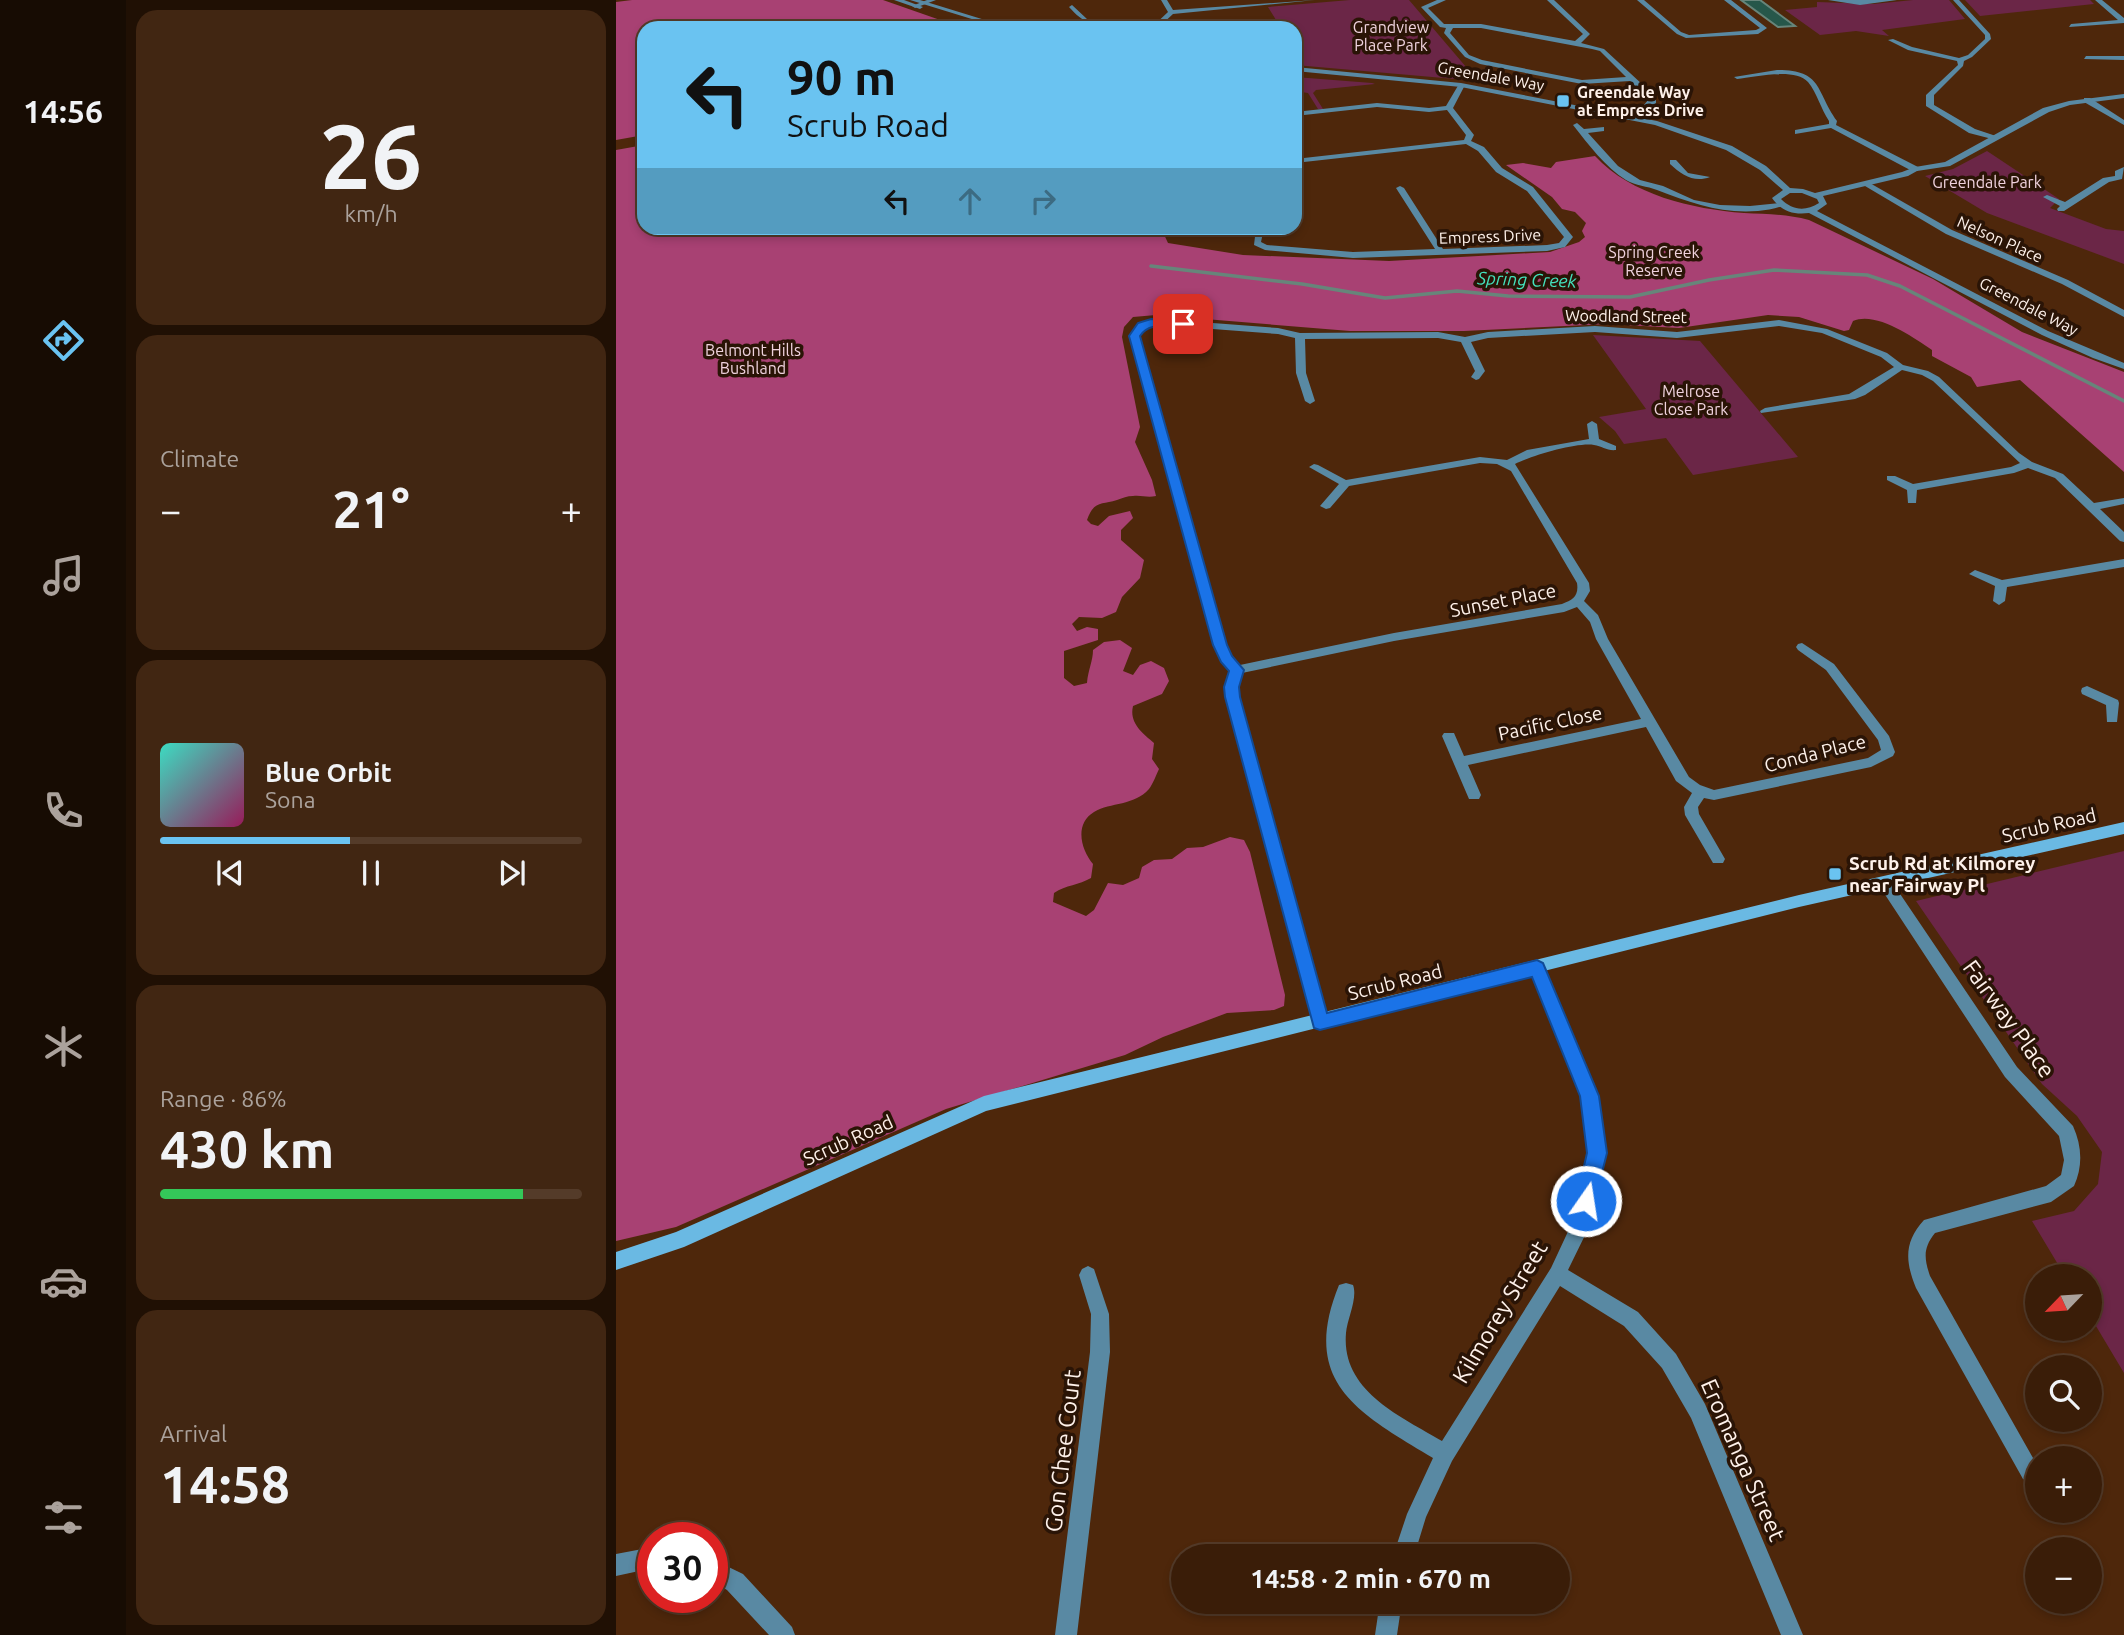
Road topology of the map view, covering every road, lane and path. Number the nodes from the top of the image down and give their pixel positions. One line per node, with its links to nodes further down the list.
1 (897, 0): 14 (street)
2 (933, 0): 14 (street)
3 (1164, 0): 16 (street)
4 (1312, 0): 13 (street)
5 (1443, 0): 23 (street)
6 (1550, 0): 25 (street)
7 (1640, 0): 8 (street)
8 (1727, 0)
9 (1831, 0): 10 (street)
10 (1894, 0)
11 (1956, 0): 28 (street)
12 (2098, 0): 21 (street)
13 (1254, 2): 16 (street)
14 (917, 3): 17 (street); 18 (street)
15 (1072, 7): 19 (street)
16 (1171, 12): 20 (street)
17 (971, 21)
18 (983, 21)
19 (1089, 21)
20 (1161, 21)
21 (2124, 21): 22 (street)
22 (2071, 26)
23 (1450, 27): 25 (street); 31 (street)
24 (1891, 40): 28 (street)
25 (1577, 43): 31 (street)
26 (2086, 58): 27 (street)
27 (2124, 58)
28 (1960, 60): 42 (street)
29 (1302, 70): 32 (street, Greendale Way)
30 (1727, 75): 39 (street)
31 (1632, 79): 37 (street)
32 (1461, 85): 35 (street); 37 (street, Greendale Way)
33 (2124, 96): 34 (street)
34 (2087, 100): 38 (street); 42 (street)
35 (1450, 108): 36 (street); 43 (street, Empress Drive)
36 (1302, 113)
37 (1636, 119): 54 (street, Greendale Way)
38 (2124, 123)
39 (1832, 127): 41 (street); 46 (street)
40 (1601, 129): 53 (street, Greendale Way)
41 (1795, 132)
42 (1993, 138): 46 (street)
43 (1467, 142): 44 (street); 60 (street, Empress Drive)
44 (1302, 161)
45 (1673, 162): 48 (street)
46 (1915, 169): 51 (street)
47 (2124, 169): 50 (street)
48 (1686, 175): 49 (street); 53 (street)
49 (1706, 177)
50 (2121, 178): 56 (street)
51 (1868, 184): 55 (street); 61 (street, Nelson Place)
52 (1400, 188): 60 (street)
53 (1663, 188): 57 (street, Greendale Way)
54 (1788, 190): 55 (street); 57 (street)
55 (1817, 195): 58 (street)
56 (2047, 197)
57 (1780, 205): 58 (street, Greendale Way)
58 (1811, 211): 64 (street, Greendale Way)
59 (1259, 235): 60 (street, Empress Drive)
60 (1440, 251)
61 (2124, 314)
62 (1300, 336): 63 (street, Woodland Street); 68 (street); 91 (street, Woodland Street)
63 (1465, 340): 65 (street, Woodland Street); 66 (street)
64 (2124, 366)
65 (1900, 367): 69 (street); 75 (street, Woodland Street)
66 (1476, 377)
67 (1794, 396): 69 (street)
68 (1310, 401)
69 (1802, 405): 70 (street)
70 (1765, 411)
71 (1592, 424): 72 (street)
72 (1594, 441): 73 (street); 74 (street)
73 (1612, 448)
74 (1508, 464): 78 (street); 88 (street, Sunset Place)
75 (2028, 464): 79 (street); 83 (street, Woodland Street)
76 (1314, 467): 78 (street)
77 (1891, 478): 79 (street)
78 (1345, 483): 82 (street)
79 (1912, 488): 80 (street)
80 (1912, 501)
81 (2124, 501): 83 (street)
82 (1326, 506)
83 (2092, 507): 84 (street, Woodland Street)
84 (2124, 538)
85 (2124, 563): 87 (street)
86 (1975, 574): 87 (street)
87 (2001, 584): 89 (street)
88 (1578, 601): 91 (street, Sunset Place); 95 (street)
89 (1999, 601)
90 (1802, 647): 98 (street, Conda Place)
91 (1237, 670): 104 (street)
92 (2087, 691): 93 (street)
93 (2118, 701): 94 (street)
94 (2112, 719)
95 (1649, 722): 97 (street, Pacific Close); 98 (street)
96 (1449, 736): 97 (street)
97 (1460, 762): 99 (street)
98 (1700, 792): 101 (street)
99 (1474, 795)
100 (2124, 828): 102 (main road, Scrub Road)
101 (1718, 859)
102 (1885, 883): 103 (main road, Scrub Road); 110 (street, Fairway Place)
103 (1537, 968): 104 (main road, Scrub Road); 106 (street, Kilmorey Street)
104 (1320, 1022): 105 (main road, Scrub Road)
105 (616, 1261)
106 (1557, 1273): 109 (street, Kilmorey Street); 119 (street, Eromanga Street)
107 (1088, 1275): 117 (street, Gon Chee Court)
108 (1346, 1292): 109 (street)
109 (1445, 1454): 111 (street, Kilmorey Street)
110 (2025, 1463)
111 (1407, 1544)
112 (637, 1560): 113 (street)
113 (616, 1565)
114 (728, 1578): 116 (street)
115 (1389, 1614): 118 (street)
116 (783, 1635)
117 (1066, 1635)
118 (1386, 1635)
119 (1792, 1635)

